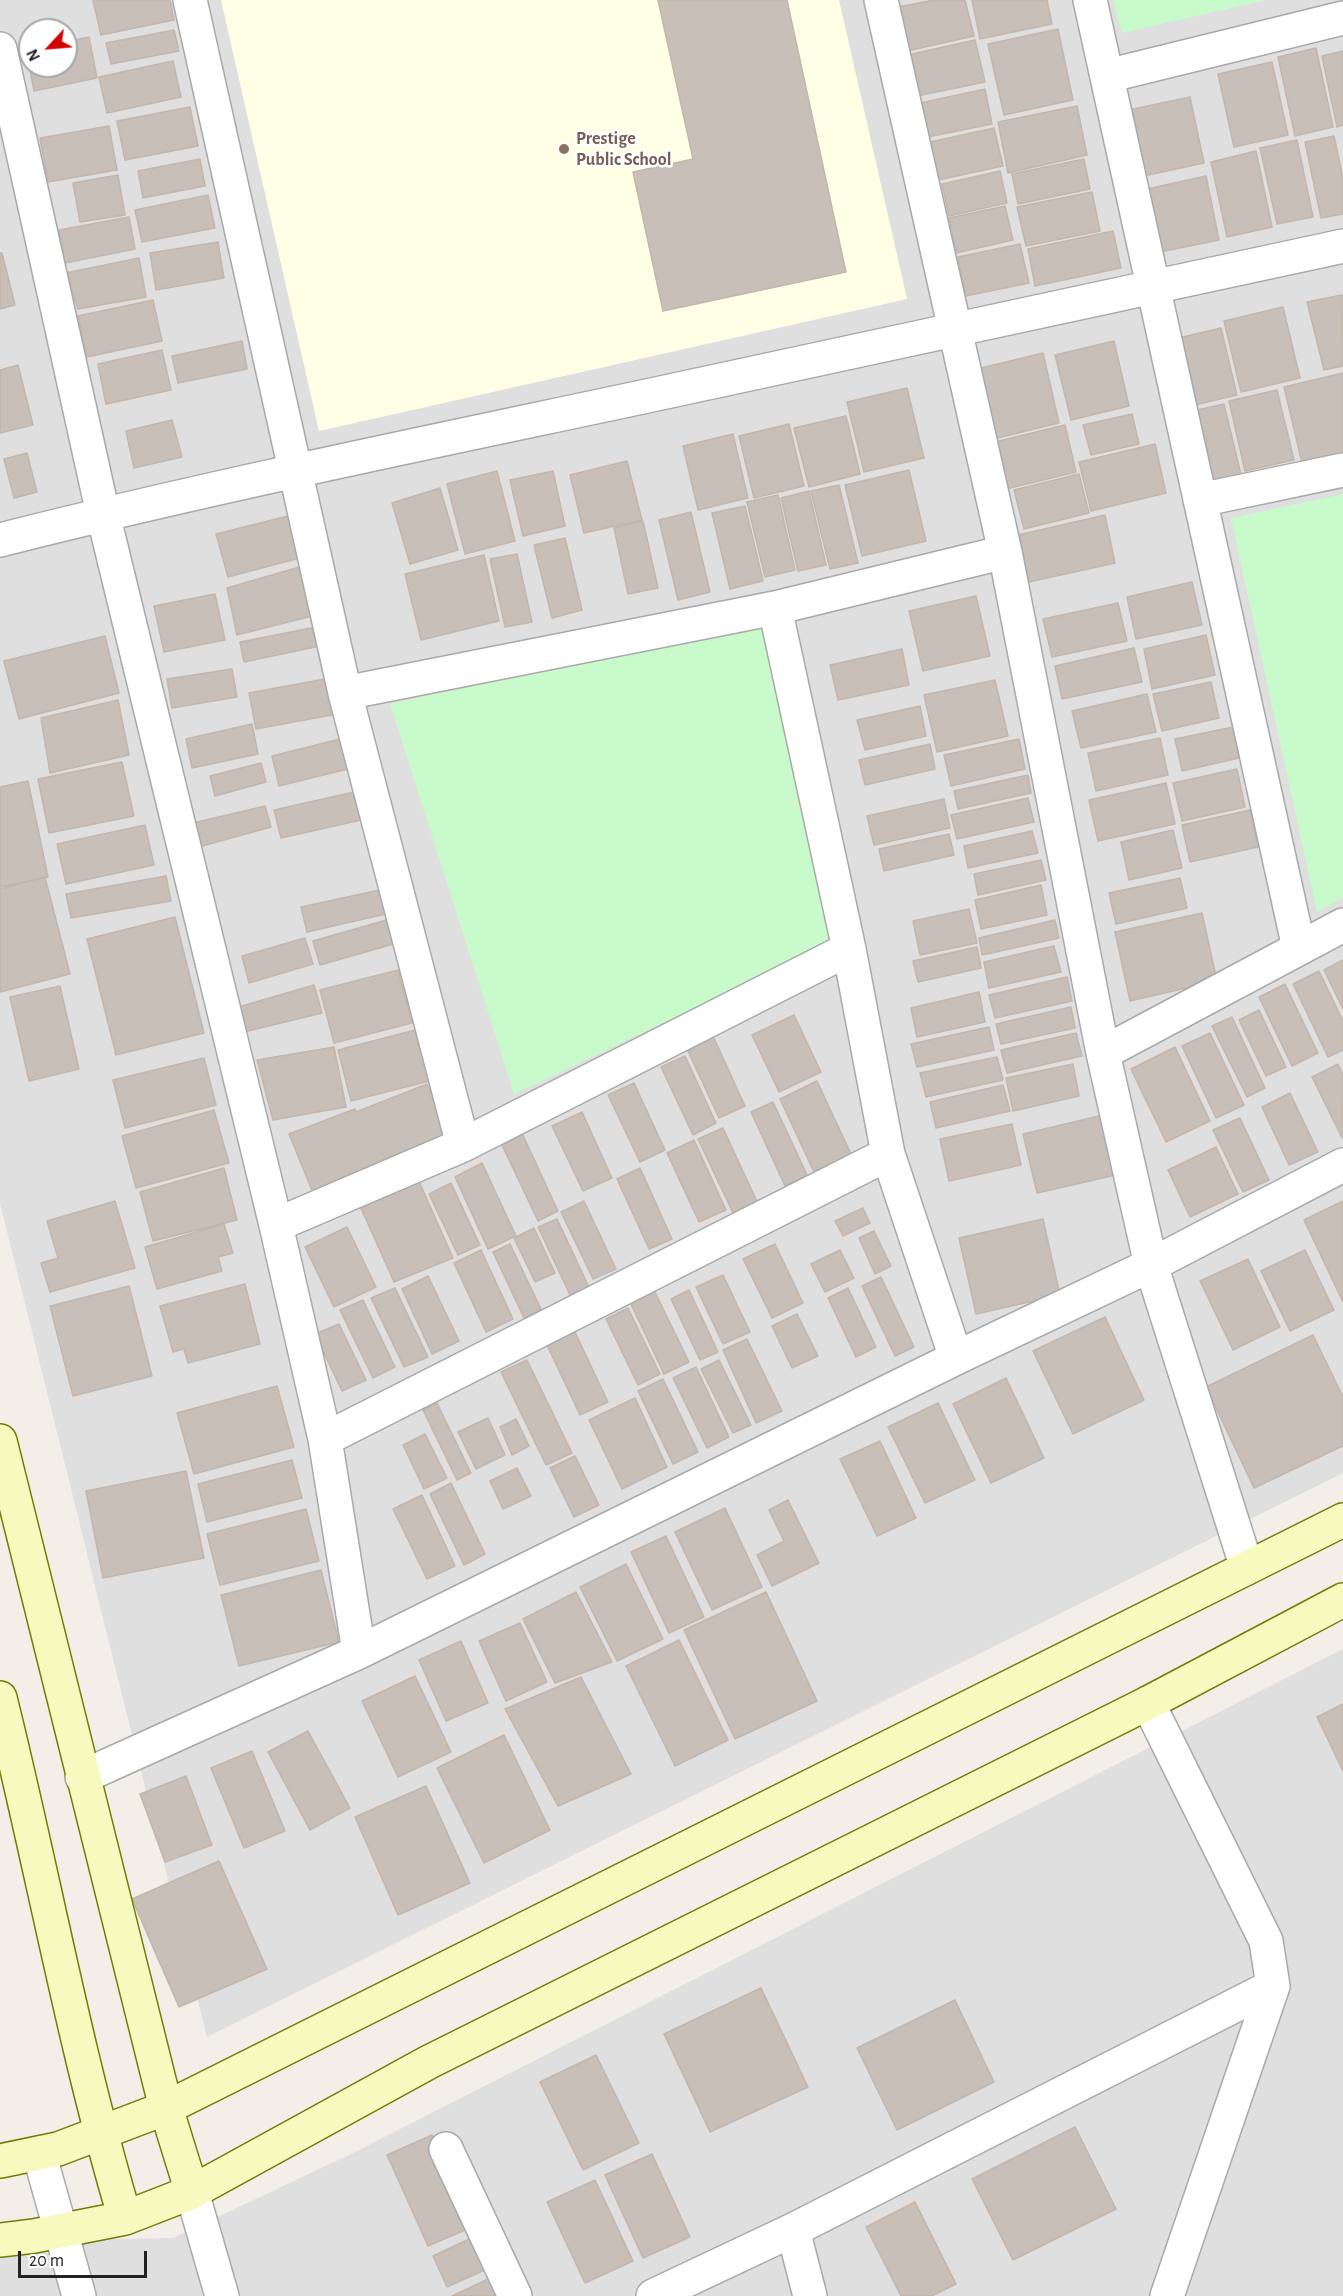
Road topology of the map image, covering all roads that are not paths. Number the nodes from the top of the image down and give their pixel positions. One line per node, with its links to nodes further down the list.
1 (190, 0): 10 (street)
2 (881, 0): 9 (street)
3 (1090, 0): 6 (street)
4 (1343, 18): 6 (street)
5 (0, 49): 13 (street)
6 (1107, 76): 8 (street)
7 (1343, 246): 8 (street)
8 (1153, 287): 9 (street); 12 (street)
9 (955, 331): 10 (street); 15 (street)
10 (294, 470): 13 (street); 17 (street)
11 (1343, 470): 12 (street)
12 (1200, 500): 19 (street)
13 (103, 514): 14 (street); 25 (street)
14 (0, 540)
15 (1005, 552): 16 (street); 21 (street)
16 (775, 608): 17 (street); 20 (street)
17 (345, 693): 22 (street)
18 (1343, 924): 19 (street)
19 (1299, 948): 21 (street)
20 (849, 949): 22 (street); 23 (street)
21 (1103, 1053): 26 (street)
22 (463, 1145): 25 (street)
23 (888, 1154): 27 (street); 28 (street)
24 (1343, 1165): 26 (street)
25 (276, 1225): 28 (street)
26 (1151, 1265): 27 (street); 31 (street)
27 (956, 1358): 33 (street)
28 (325, 1439): 33 (street)
29 (0, 1441): 36 (main road)
30 (1343, 1520): 31 (main road)
31 (1247, 1568): 38 (main road)
32 (1343, 1600): 35 (main road)
33 (359, 1652): 36 (street)
34 (0, 1698): 39 (main road)
35 (1148, 1703): 37 (street); 43 (main road)
36 (82, 1777): 38 (main road)
37 (1273, 1986): 45 (street); 53 (street)
38 (166, 2108): 39 (main road); 43 (main road)
39 (100, 2134): 41 (main road); 44 (main road)
40 (446, 2150): 50 (street)
41 (39, 2153): 42 (main road); 46 (street)
42 (0, 2161)
43 (192, 2192): 44 (main road); 49 (street)
44 (125, 2218): 46 (main road)
45 (793, 2230): 51 (street); 52 (street)
46 (61, 2231): 47 (main road); 48 (street)
47 (0, 2240)
48 (80, 2296)
49 (222, 2296)
50 (515, 2296)
51 (653, 2296)
52 (810, 2296)
53 (1167, 2296)

